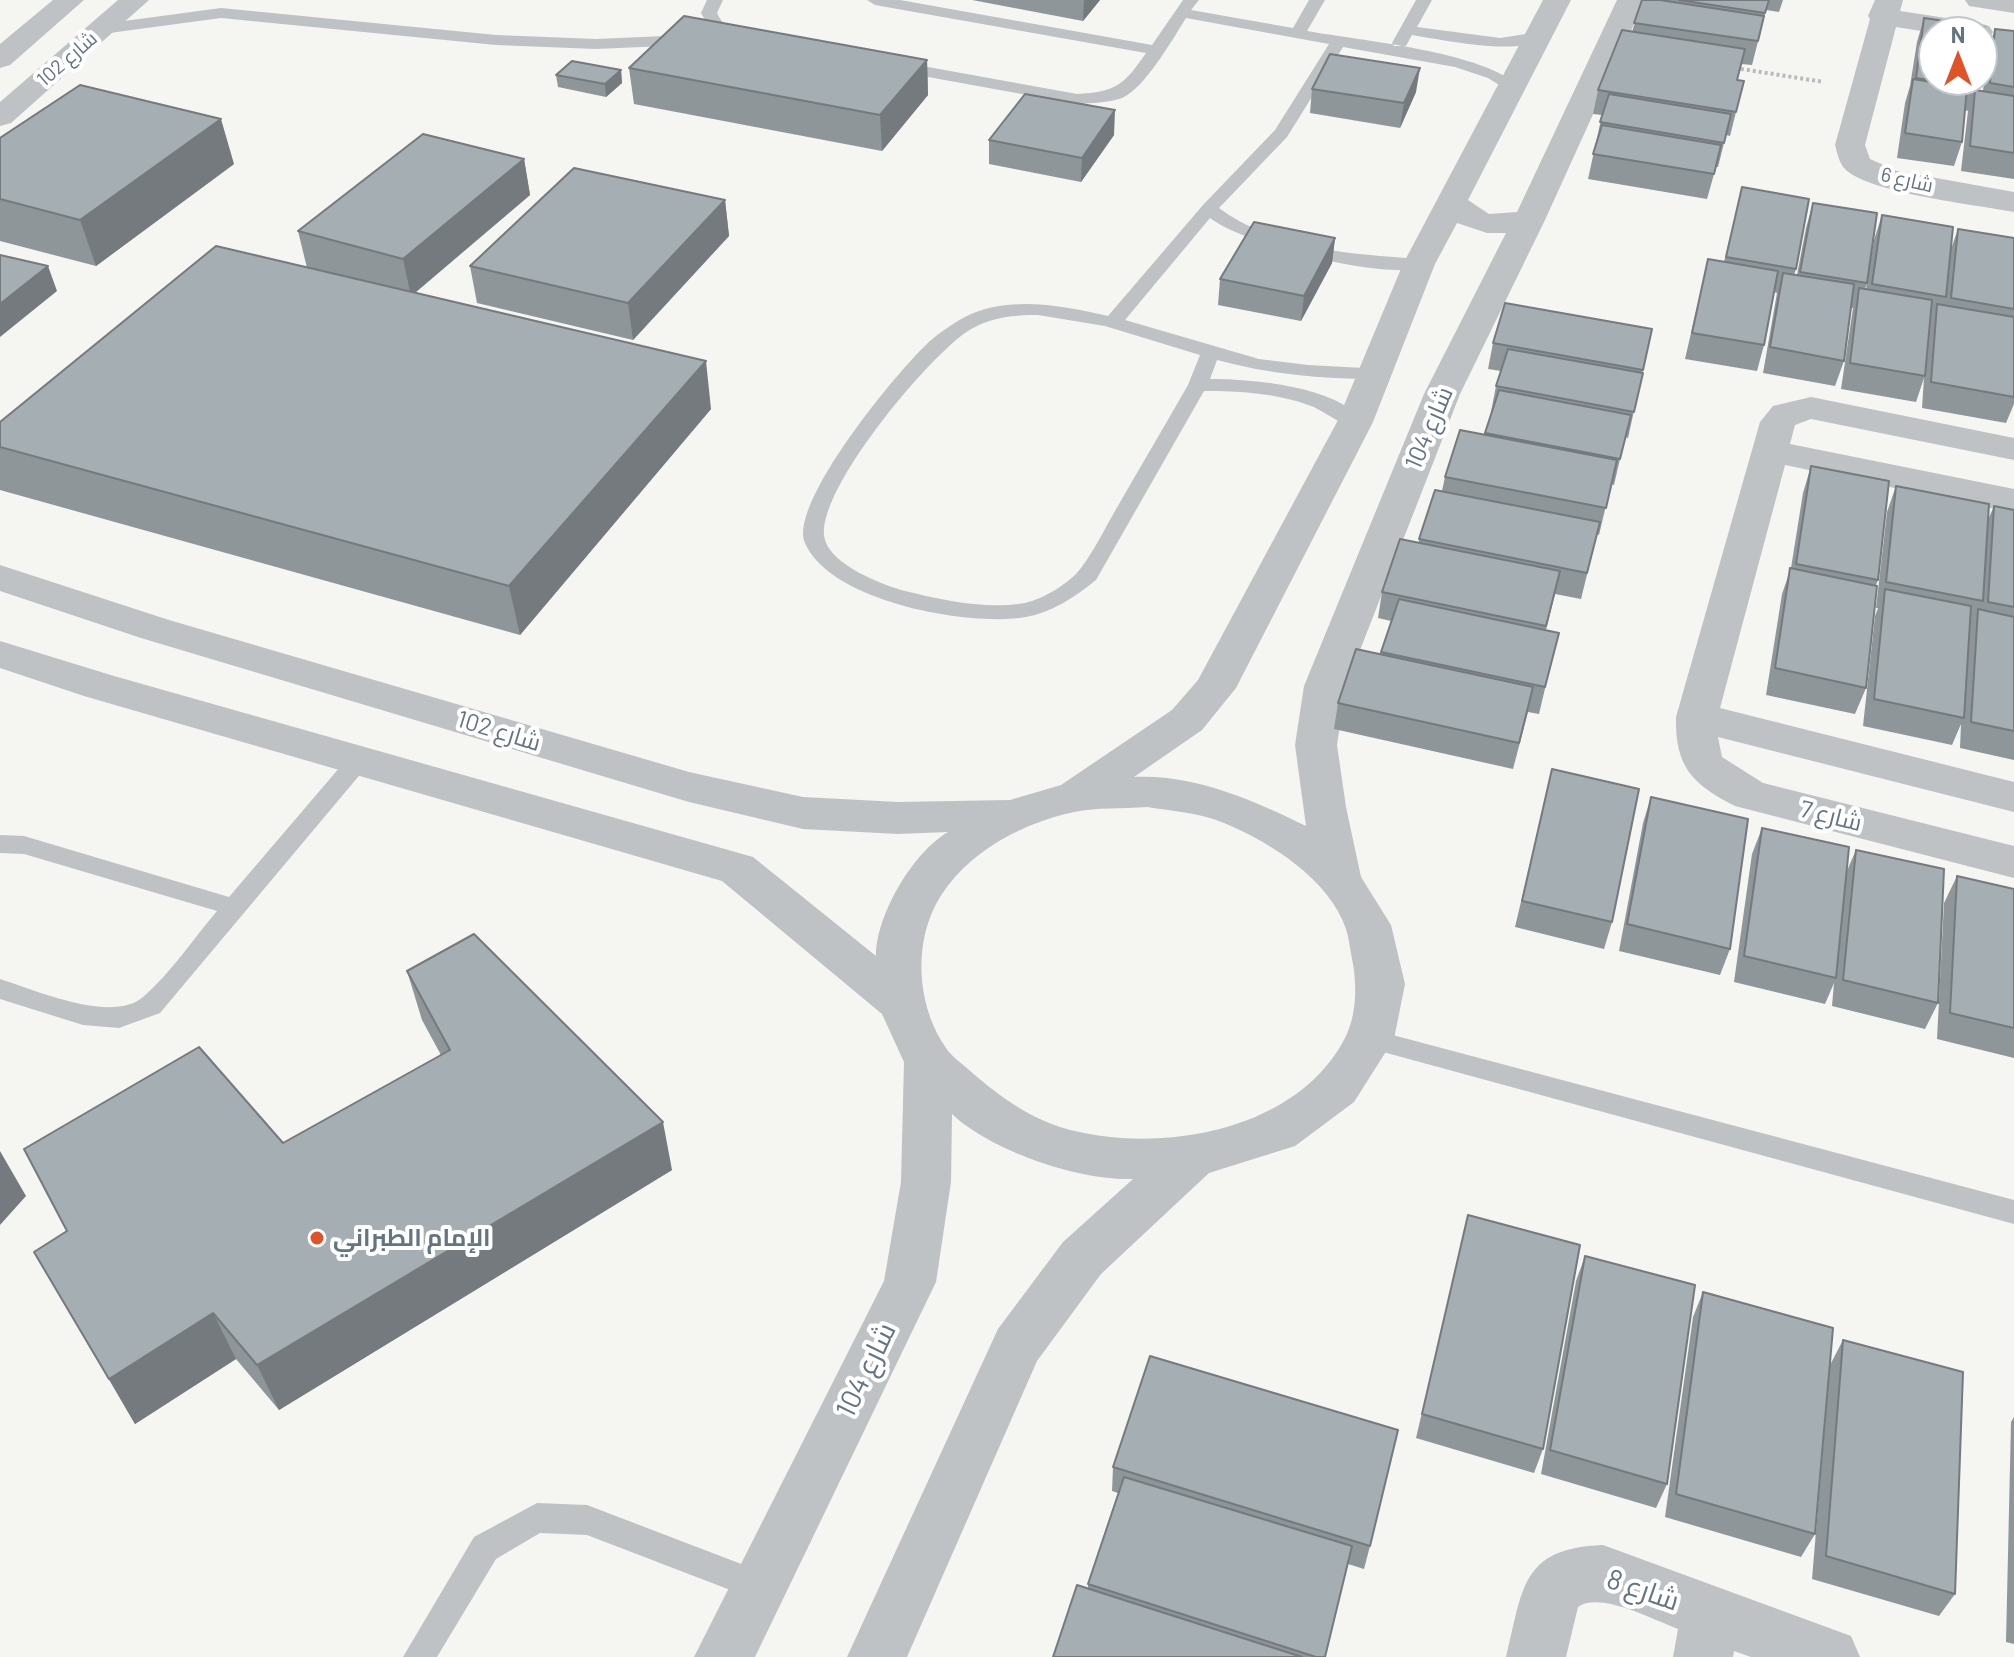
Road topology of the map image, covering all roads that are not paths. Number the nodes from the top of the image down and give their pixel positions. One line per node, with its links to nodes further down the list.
1 (70, 0): 25 (street, شارع 102)
2 (135, 0): 16 (street, شارع 102)
3 (204, 0): 14 (lane)
4 (715, 0): 19 (lane)
5 (875, 0): 23 (lane)
6 (1317, 0): 18 (lane)
7 (1424, 0): 17 (lane)
8 (1557, 0): 20 (street)
9 (1631, 0): 32 (street, شارع 104)
10 (1979, 0): 11 (street)
11 (2014, 5)
12 (1186, 6): 18 (lane); 23 (lane)
13 (1885, 8): 15 (street, شارع 6); 30 (street, شارع 6)
14 (221, 13): 16 (lane); 19 (lane)
15 (1918, 16)
16 (102, 29): 28 (street, شارع 102)
17 (1407, 30): 20 (lane); 24 (lane)
18 (1298, 33): 21 (lane)
19 (730, 36): 22 (lane)
20 (1539, 37): 27 (street)
21 (1339, 40): 24 (lane); 31 (lane)
22 (760, 41)
23 (1154, 50): 26 (lane)
24 (1397, 50): 27 (lane)
25 (0, 59)
26 (881, 63)
27 (1512, 88): 29 (street)
28 (0, 117)
29 (1451, 202): 32 (street); 33 (street)
30 (2014, 202)
31 (1209, 209): 33 (lane); 34 (lane)
32 (1529, 220): 53 (street, شارع 104)
33 (1419, 264): 36 (street)
34 (1112, 323): 35 (lane); 37 (lane)
35 (1210, 352): 36 (lane); 37 (lane)
36 (1375, 373): 38 (street)
37 (1198, 385): 38 (lane)
38 (1355, 422): 48 (street)
39 (2014, 449): 40 (street, شارع 7)
40 (1772, 451): 41 (street); 46 (street, شارع 7)
41 (2014, 501)
42 (0, 577): 43 (street, شارع 102)
43 (155, 629): 45 (street); 50 (street, شارع 102)
44 (0, 654): 45 (street)
45 (99, 686): 47 (street)
46 (1697, 717): 49 (street); 52 (street, شارع 7)
47 (360, 759): 54 (lane); 56 (street)
48 (1076, 796): 50 (street); 53 (street)
49 (2014, 797)
50 (1011, 815): 56 (street)
51 (0, 844): 54 (lane)
52 (2014, 862)
53 (1339, 879): 57 (street)
54 (236, 908): 55 (lane)
55 (0, 989)
56 (900, 1002): 58 (street)
57 (1370, 1039): 59 (street); 60 (lane)
58 (928, 1062): 59 (street); 61 (street, شارع 104)
59 (1192, 1157): 65 (street)
60 (2014, 1212)
61 (759, 1586): 63 (lane); 64 (street, شارع 104)
62 (1707, 1636): 66 (street, شارع 8); 67 (street, شارع 8)
63 (419, 1657)
64 (724, 1657)
65 (877, 1657)
66 (1536, 1657)
67 (1830, 1657)

